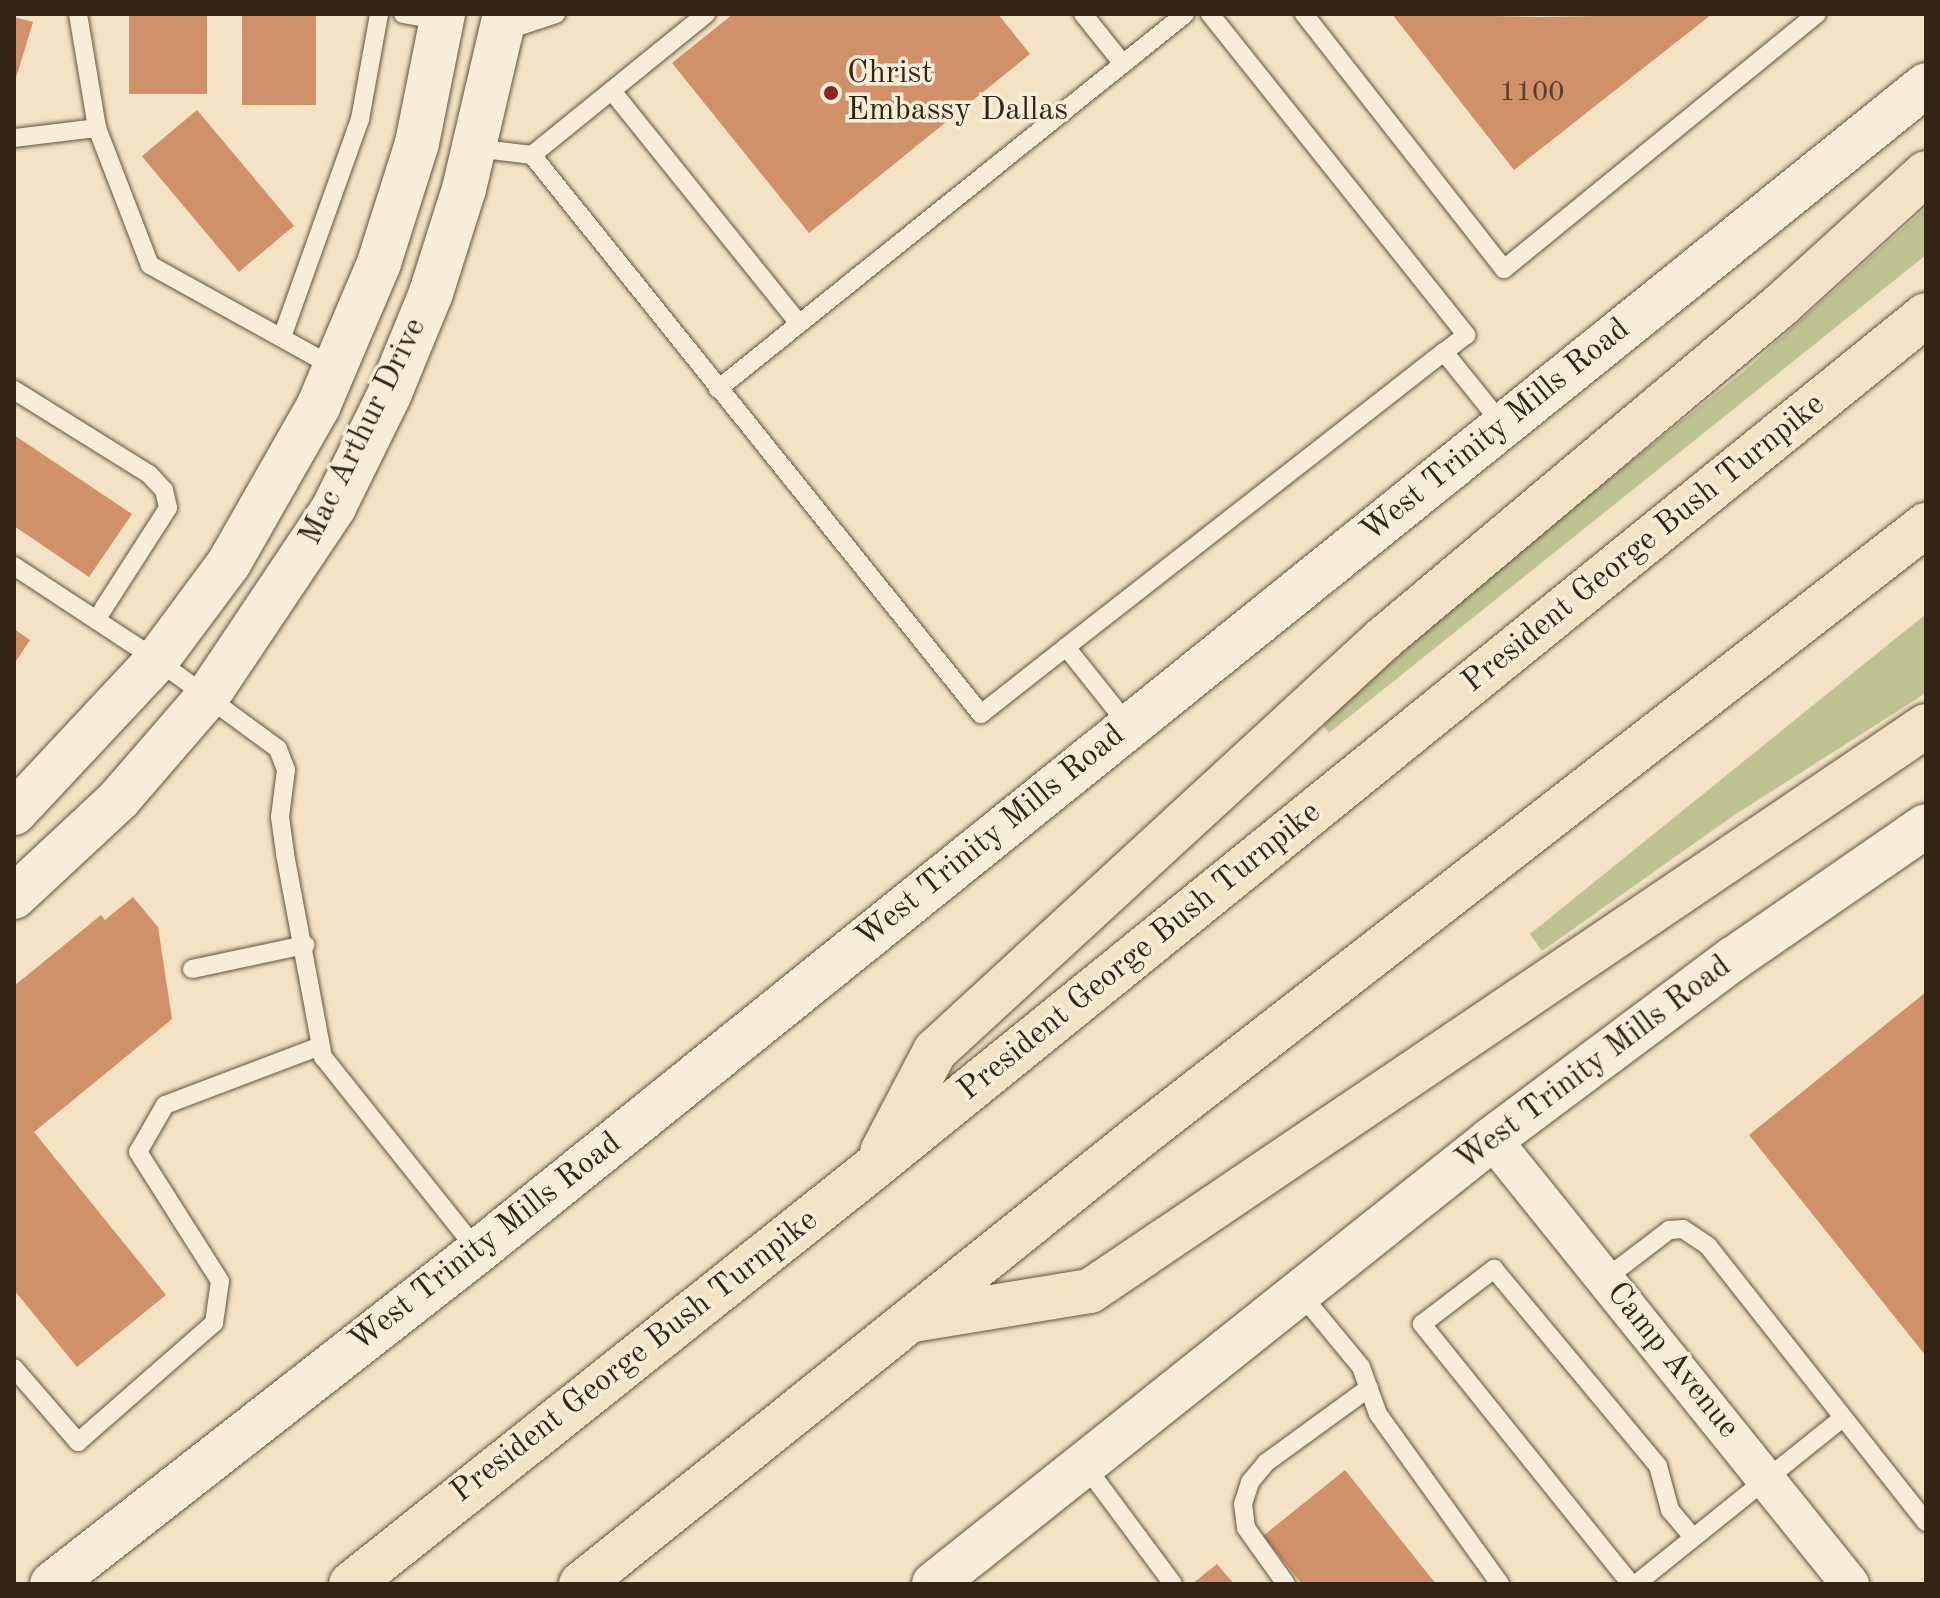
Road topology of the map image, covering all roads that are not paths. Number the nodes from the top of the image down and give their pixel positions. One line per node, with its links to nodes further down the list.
1 (78, 14): 15 (lane)
2 (379, 14): 22 (lane)
3 (556, 14): 11 (lane)
4 (706, 14): 14 (lane)
5 (1083, 14): 12 (lane)
6 (1185, 14): 12 (lane)
7 (1210, 14): 23 (lane)
8 (1304, 14): 9 (lane)
9 (1817, 14)
10 (430, 16): 11 (main road); 24 (main road, Mac Arthur Drive)
11 (503, 23): 17 (main road, Mac Arthur Drive)
12 (1123, 64): 21 (lane)
13 (1926, 85): 27 (main road, West Trinity Mills Road)
14 (612, 91): 18 (lane); 21 (lane)
15 (97, 128): 16 (lane); 22 (lane)
16 (14, 138)
17 (474, 148): 18 (lane); 33 (main road, Mac Arthur Drive)
18 (532, 155): 25 (lane)
19 (1926, 173): 43 (highway)
20 (1926, 315): 43 (highway, President George Bush Turnpike)
21 (798, 322): 25 (lane)
22 (282, 337): 24 (lane)
23 (1444, 352): 27 (lane); 31 (lane)
24 (336, 368): 32 (main road, Mac Arthur Drive)
25 (718, 389): 31 (lane)
26 (14, 390): 30 (lane)
27 (1503, 425): 34 (main road, West Trinity Mills Road)
28 (1926, 525): 47 (highway)
29 (14, 566): 30 (lane)
30 (96, 620): 32 (lane)
31 (1066, 647): 34 (lane)
32 (157, 660): 33 (lane); 36 (main road, Mac Arthur Drive)
33 (207, 697): 38 (main road, Mac Arthur Drive); 39 (lane)
34 (1129, 726): 44 (main road, West Trinity Mills Road)
35 (1926, 726): 47 (highway)
36 (14, 813)
37 (1926, 826): 42 (main road, West Trinity Mills Road)
38 (14, 897)
39 (305, 945): 40 (lane); 41 (lane)
40 (192, 969)
41 (320, 1046): 44 (lane); 48 (lane)
42 (1492, 1139): 45 (street, Camp Avenue); 46 (main road, West Trinity Mills Road)
43 (873, 1168): 57 (highway, President George Bush Turnpike)
44 (478, 1251): 56 (main road, West Trinity Mills Road)
45 (1605, 1279): 50 (lane); 52 (street, Camp Avenue)
46 (1300, 1293): 49 (lane); 51 (main road, West Trinity Mills Road)
47 (911, 1321): 58 (highway)
48 (14, 1368)
49 (1369, 1388): 60 (lane); 61 (lane)
50 (1841, 1419): 52 (lane); 53 (lane)
51 (1084, 1464): 55 (main road, West Trinity Mills Road); 59 (lane)
52 (1766, 1479): 54 (lane); 63 (street, Camp Avenue)
53 (1926, 1522)
54 (1693, 1537): 62 (lane); 62 (lane)
55 (941, 1582)
56 (52, 1584)
57 (351, 1584)
58 (581, 1584)
59 (1173, 1584)
60 (1286, 1584)
61 (1500, 1584)
62 (1633, 1584)
63 (1850, 1584)

